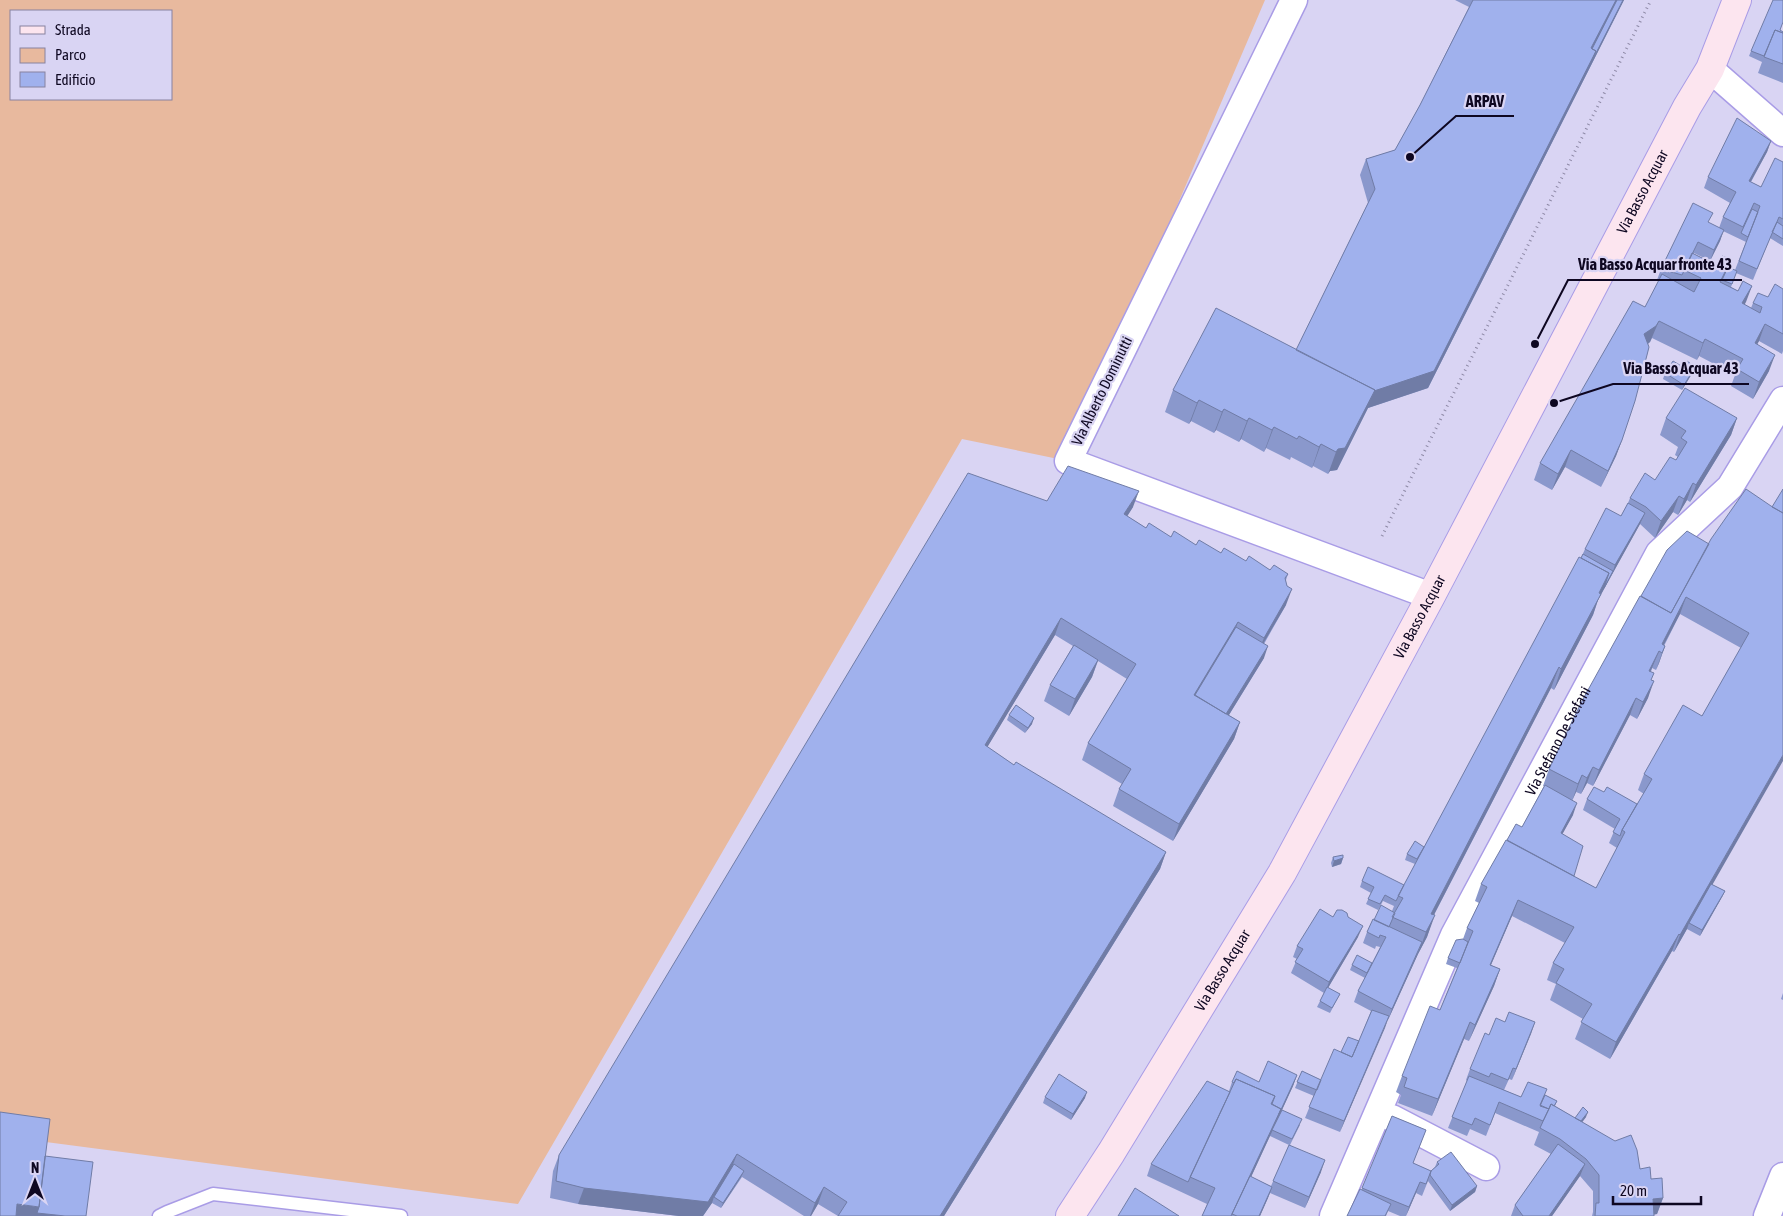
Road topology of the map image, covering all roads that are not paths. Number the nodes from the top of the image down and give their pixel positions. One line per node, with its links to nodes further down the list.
1 (1294, 0): 6 (street, Via Alberto Dominutti)
2 (1737, 0): 3 (main road, Via Basso Acquar)
3 (1710, 69): 4 (street); 6 (main road, Via Basso Acquar)
4 (1783, 132)
5 (1783, 400): 7 (street, Via Stefano De Stefani)
6 (1430, 596): 12 (main road, Via Basso Acquar)
7 (1378, 1111): 8 (street); 13 (street, Via Stefano De Stefani)
8 (1486, 1167)
9 (1783, 1176): 14 (street)
10 (159, 1216): 11 (lane)
11 (401, 1216)
12 (1070, 1216)
13 (1333, 1216)
14 (1767, 1216)

